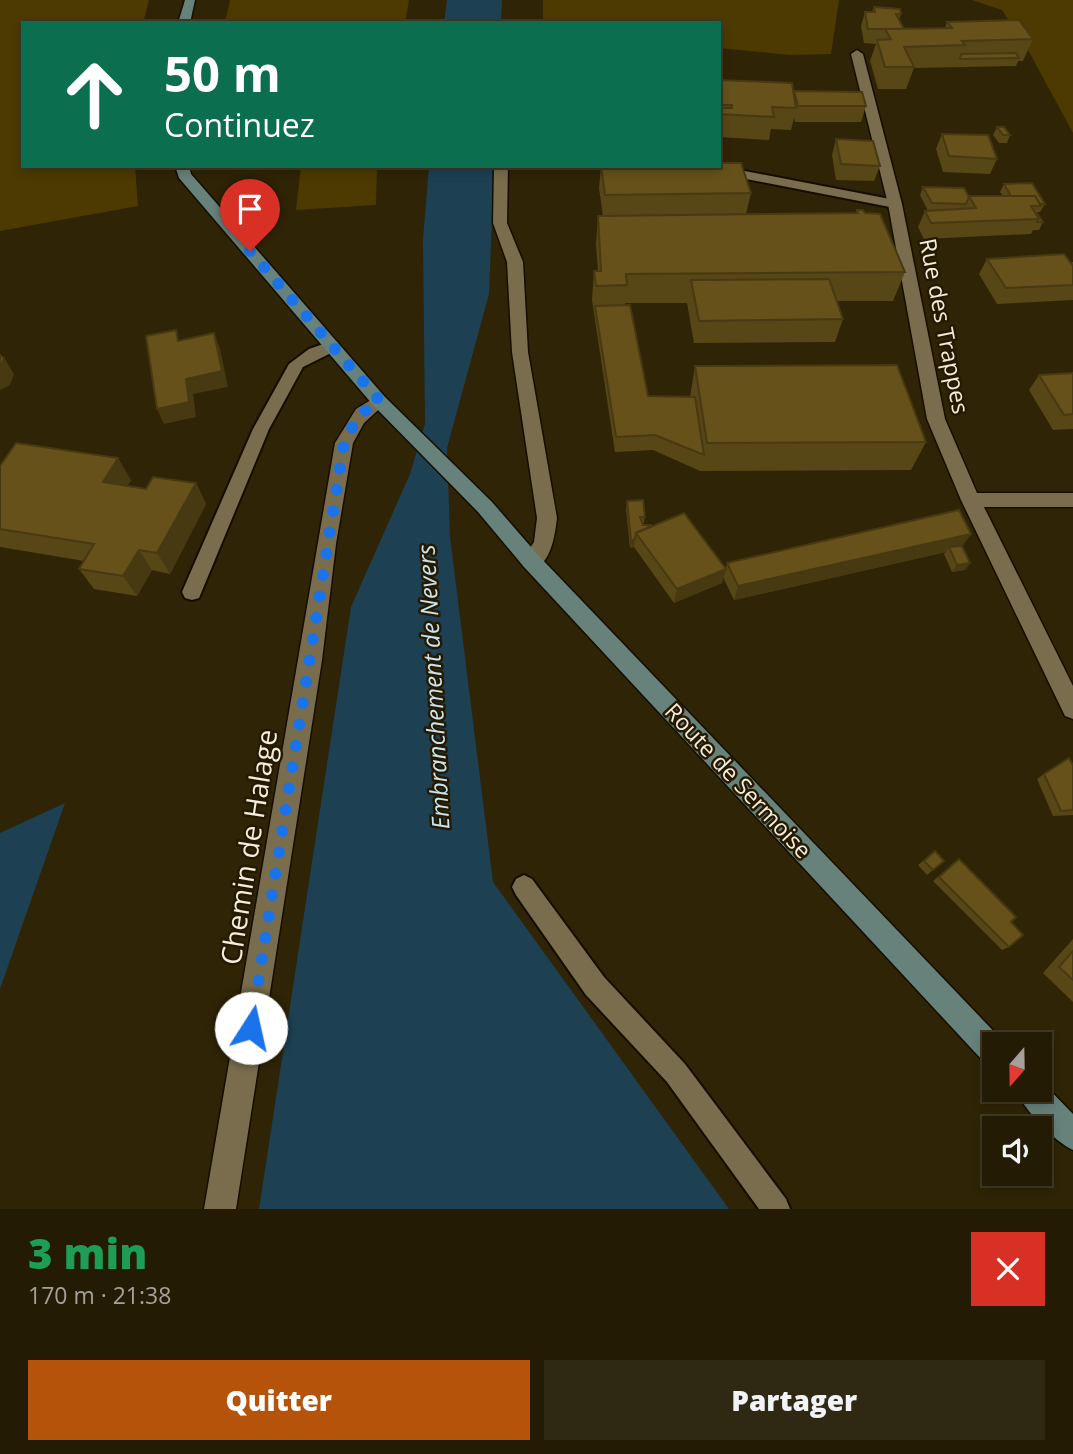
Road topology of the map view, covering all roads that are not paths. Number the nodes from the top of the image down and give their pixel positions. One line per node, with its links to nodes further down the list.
1 (190, 0): 2 (main road)
2 (185, 21)
3 (857, 54): 7 (street, Rue des Trappes)
4 (182, 168): 8 (main road)
5 (501, 168): 12 (street)
6 (710, 168): 7 (lane)
7 (895, 204): 10 (street, Rue des Trappes)
8 (332, 345): 9 (main road); 13 (lane)
9 (380, 401): 12 (main road, Route de Sermoise); 19 (street, Chemin de Halage)
10 (971, 499): 11 (street); 14 (street, Rue des Trappes)
11 (1073, 500)
12 (531, 561): 16 (main road, Route de Sermoise)
13 (192, 592)
14 (1073, 709)
15 (524, 887): 20 (lane)
16 (982, 1039)
17 (1041, 1102): 18 (main road)
18 (1073, 1136)
19 (220, 1209)
20 (776, 1209)

